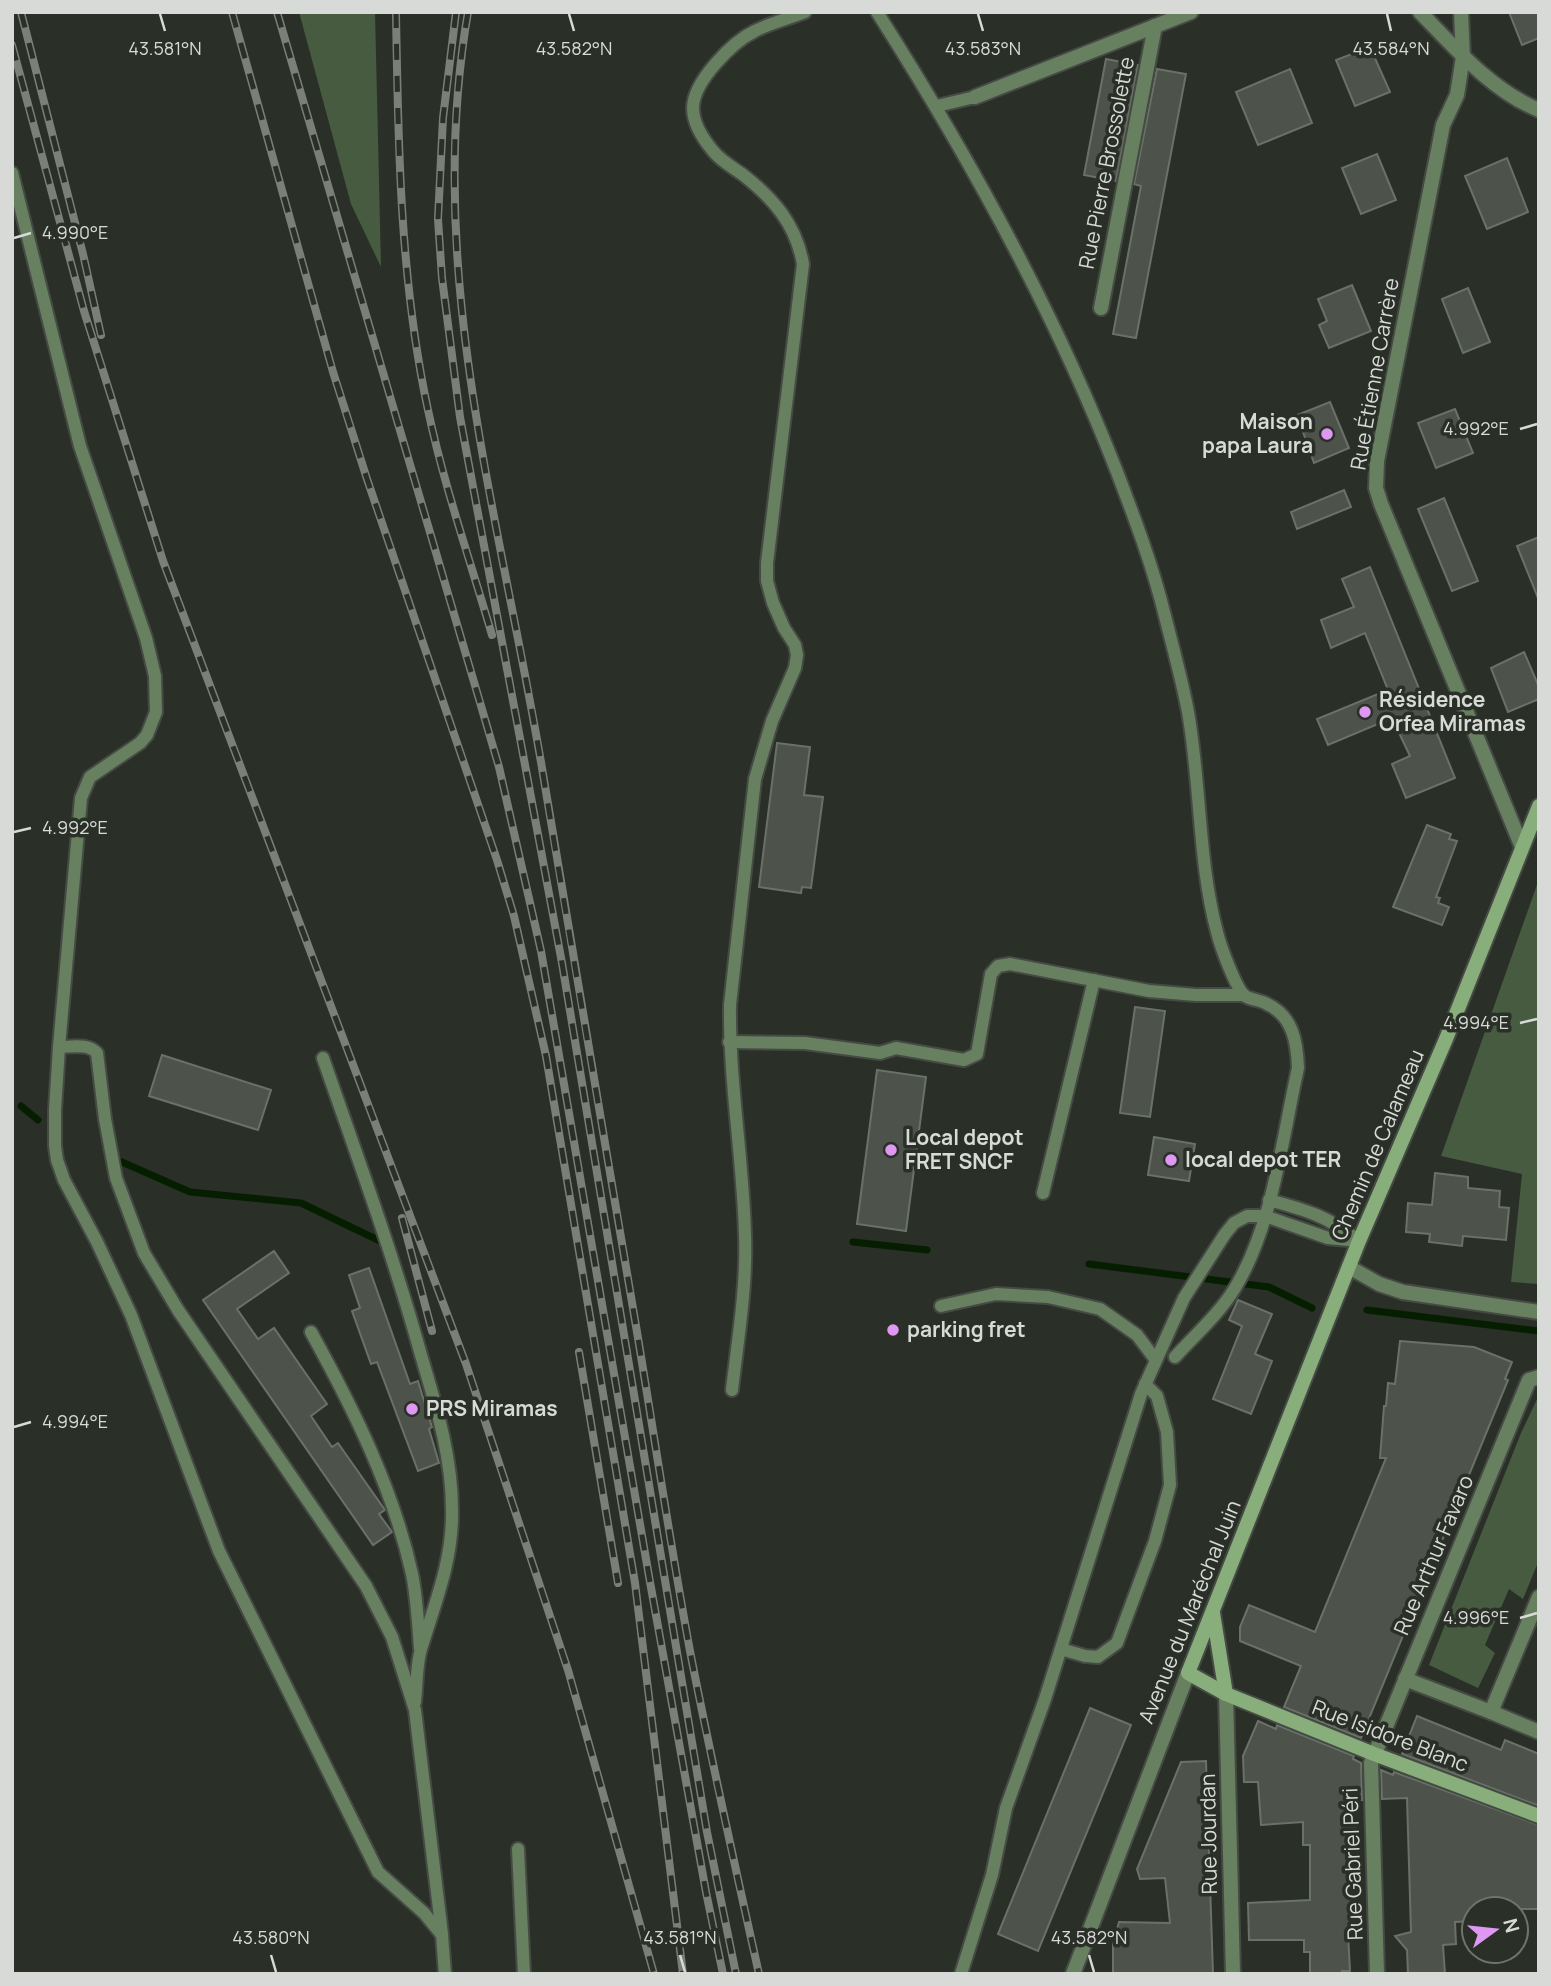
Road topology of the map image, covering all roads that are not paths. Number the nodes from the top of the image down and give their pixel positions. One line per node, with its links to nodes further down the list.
1 (805, 12): 17 (lane)
2 (877, 12): 9 (lane)
3 (1191, 12): 6 (street, Rue Pierre Brossolette)
4 (1420, 12): 7 (street)
5 (1461, 12): 7 (street, Rue Étienne Carrère)
6 (1155, 26): 8 (street, Rue Pierre Brossolette); 12 (street, Rue Pierre Brossolette)
7 (1463, 57): 10 (street); 14 (street, Rue Étienne Carrère)
8 (975, 97): 9 (lane)
9 (937, 106): 16 (lane)
10 (1539, 110)
11 (12, 173): 18 (lane)
12 (1101, 308)
13 (1539, 806): 14 (main road, Chemin de Calameau)
14 (1522, 847): 23 (main road, Chemin de Calameau)
15 (1094, 980): 16 (lane); 17 (lane); 20 (lane)
16 (1244, 995): 21 (lane)
17 (729, 1042): 32 (lane)
18 (59, 1047): 40 (lane); 46 (lane)
19 (323, 1058): 36 (lane)
20 (1043, 1193)
21 (1269, 1200): 22 (lane); 23 (lane)
22 (1265, 1216): 23 (lane); 28 (lane); 29 (lane)
23 (1359, 1241): 24 (main road, Chemin de Calameau)
24 (1349, 1267): 26 (street); 34 (main road, Avenue du Maréchal Juin)
25 (941, 1306): 29 (lane)
26 (1539, 1312)
27 (311, 1332): 36 (lane)
28 (1175, 1357)
29 (1155, 1359): 31 (lane)
30 (1539, 1377): 38 (street, Rue Arthur Favaro)
31 (1145, 1384): 35 (lane); 35 (lane)
32 (732, 1390)
33 (1539, 1597): 41 (street)
34 (1213, 1612): 37 (main road, Avenue du Maréchal Juin); 39 (main road)
35 (1061, 1649): 49 (lane)
36 (420, 1652): 40 (lane)
37 (1188, 1673): 39 (main road, Rue Isidore Blanc); 50 (street, Avenue du Maréchal Juin)
38 (1405, 1679): 41 (street); 43 (street, Rue Arthur Favaro)
39 (1226, 1694): 43 (main road, Rue Isidore Blanc); 51 (street, Rue Jourdan)
40 (415, 1710): 46 (lane)
41 (1491, 1712): 42 (street)
42 (1539, 1732)
43 (1374, 1754): 44 (main road, Rue Isidore Blanc); 52 (street, Rue Gabriel Péri)
44 (1539, 1816)
45 (518, 1849): 48 (lane)
46 (442, 1935): 47 (lane)
47 (445, 1974)
48 (524, 1974)
49 (961, 1974)
50 (1073, 1974)
51 (1233, 1974)
52 (1377, 1974)

